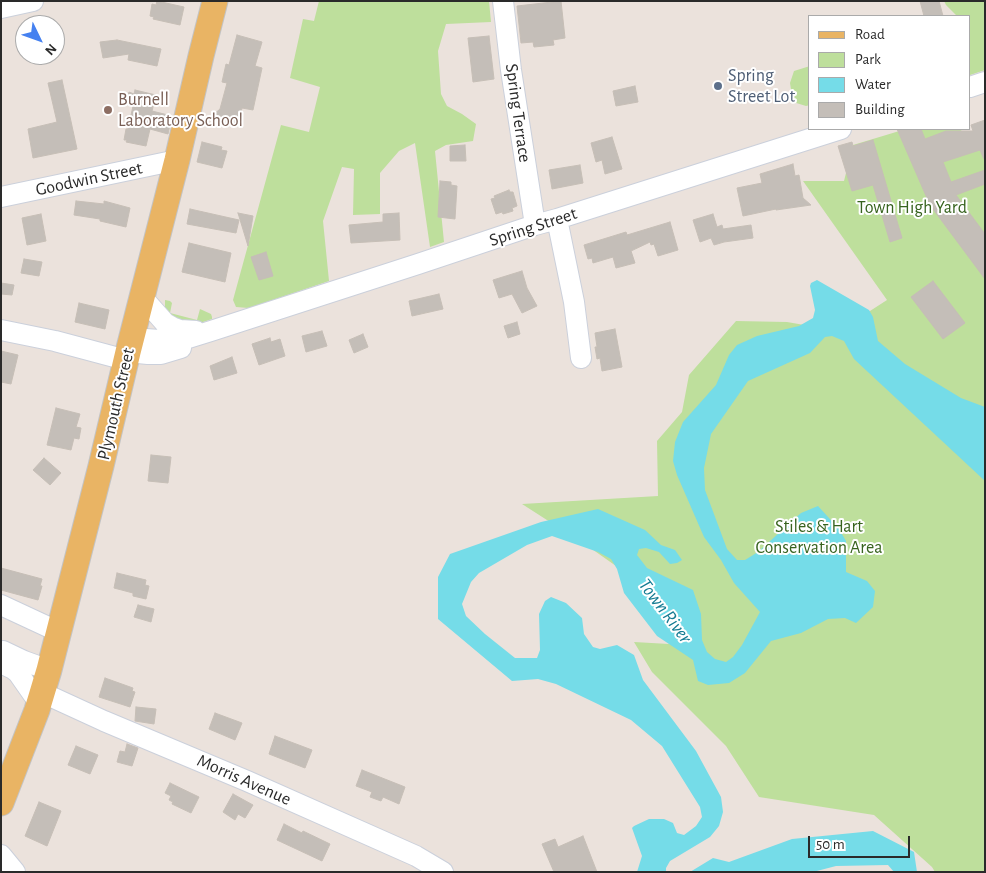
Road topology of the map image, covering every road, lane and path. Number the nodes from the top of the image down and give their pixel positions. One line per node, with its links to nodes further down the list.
1 (33, 1): 4 (street)
2 (215, 1): 8 (main road, Plymouth Street)
3 (504, 1): 11 (street, Spring Terrace)
4 (1, 8)
5 (985, 82): 6 (street)
6 (971, 87)
7 (838, 130): 10 (street, Spring Street)
8 (177, 160): 9 (street, Goodwin Street); 12 (main road, Plymouth Street)
9 (1, 197)
10 (557, 219): 11 (street, Spring Street); 16 (street)
11 (534, 225): 13 (street, Spring Street)
12 (142, 297): 13 (street); 15 (main road, Plymouth Street)
13 (218, 329): 15 (street, Spring Street)
14 (1, 330): 15 (street, Spring Street)
15 (129, 350): 18 (main road, Plymouth Street)
16 (580, 358)
17 (1, 604): 18 (street)
18 (59, 632): 21 (main road, Plymouth Street)
19 (1, 650): 21 (street, Morris Avenue)
20 (1, 663): 21 (street)
21 (44, 689): 22 (main road, Plymouth Street); 25 (street, Morris Avenue)
22 (1, 803)
23 (1, 855): 24 (street)
24 (16, 872)
25 (443, 872)

